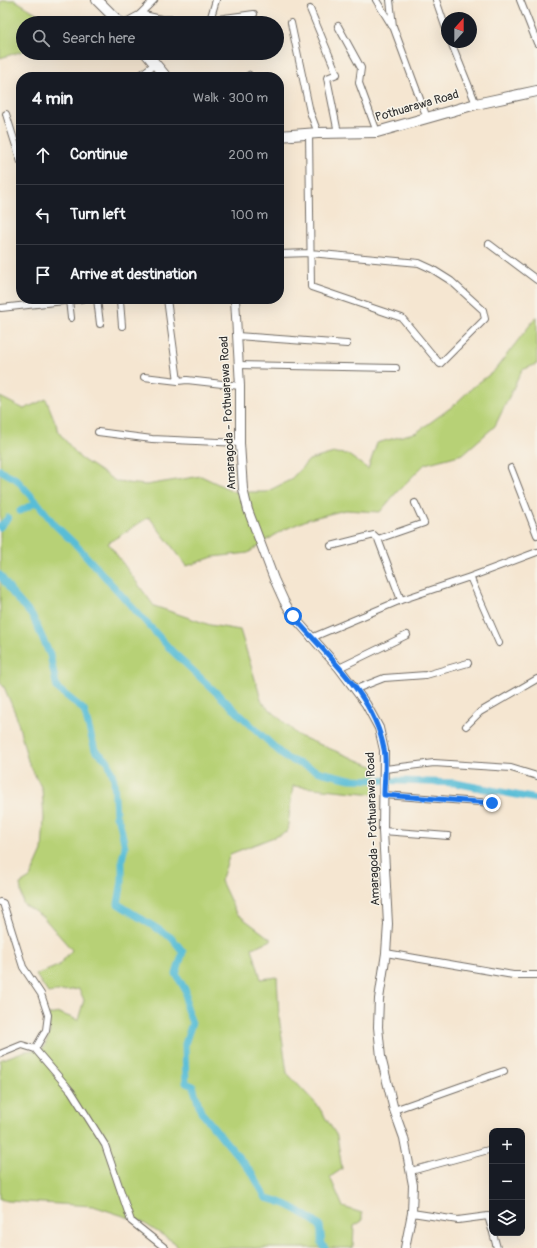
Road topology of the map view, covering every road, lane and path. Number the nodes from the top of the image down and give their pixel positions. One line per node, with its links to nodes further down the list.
1 (97, 0): 12 (main road)
2 (154, 0): 9 (street)
3 (216, 0): 15 (street)
4 (376, 0): 19 (street)
5 (390, 0): 19 (street)
6 (436, 0): 11 (street)
7 (520, 0): 20 (street)
8 (310, 9): 32 (street)
9 (140, 14): 13 (street); 14 (street)
10 (254, 14): 16 (street)
11 (441, 15)
12 (113, 16)
13 (136, 16)
14 (148, 16)
15 (211, 16)
16 (239, 16)
17 (291, 23): 31 (street)
18 (338, 26): 30 (street)
19 (393, 26): 29 (street)
20 (537, 44)
21 (453, 48): 27 (street)
22 (152, 60): 23 (main road)
23 (155, 64): 24 (street); 25 (main road)
24 (145, 72)
25 (162, 72)
26 (537, 91): 27 (main road, Pothuarawa Road)
27 (476, 104): 29 (main road, Pothuarawa Road)
28 (6, 114): 34 (street)
29 (427, 118): 30 (main road, Pothuarawa Road)
30 (377, 132): 32 (main road, Pothuarawa Road)
31 (314, 133): 32 (main road, Pothuarawa Road); 33 (main road, Pothuarawa Road); 36 (street)
32 (338, 133)
33 (284, 136)
34 (16, 146)
35 (489, 244): 38 (street)
36 (310, 253): 36 (street); 37 (street)
37 (284, 254)
38 (537, 280)
39 (35, 304): 45 (street)
40 (69, 304): 46 (street)
41 (98, 304): 47 (street)
42 (120, 304): 48 (street)
43 (168, 304): 54 (street)
44 (235, 304): 49 (street, Amaragoda - Pothuarawa Road)
45 (1, 308)
46 (71, 318)
47 (100, 324)
48 (122, 326)
49 (237, 336): 50 (street); 51 (street, Amaragoda - Pothuarawa Road)
50 (347, 344)
51 (239, 365): 52 (street); 55 (street, Amaragoda - Pothuarawa Road)
52 (396, 368)
53 (144, 377): 54 (street)
54 (178, 381): 55 (street)
55 (240, 386): 57 (street, Amaragoda - Pothuarawa Road)
56 (98, 432): 57 (street)
57 (240, 444): 67 (street, Amaragoda - Pothuarawa Road)
58 (511, 468): 60 (street)
59 (415, 503): 61 (street)
60 (537, 535)
61 (378, 539): 62 (street); 65 (street)
62 (331, 546)
63 (537, 552): 64 (street)
64 (470, 577): 65 (street); 68 (street)
65 (401, 600): 67 (street)
66 (407, 635): 70 (street)
67 (311, 638): 70 (street, Amaragoda - Pothuarawa Road)
68 (499, 643)
69 (468, 663): 72 (street)
70 (339, 668): 72 (street, Amaragoda - Pothuarawa Road)
71 (537, 679): 73 (street)
72 (356, 690): 74 (street, Amaragoda - Pothuarawa Road)
73 (466, 726)
74 (385, 773): 75 (street); 76 (street, Amaragoda - Pothuarawa Road)
75 (537, 776)
76 (384, 795): 77 (street); 78 (street, Amaragoda - Pothuarawa Road)
77 (492, 803)
78 (383, 831): 79 (street); 81 (street, Amaragoda - Pothuarawa Road)
79 (448, 836)
80 (0, 902): 83 (street)
81 (386, 954): 82 (street); 86 (street, Amaragoda - Pothuarawa Road)
82 (537, 975)
83 (35, 1049): 84 (street); 92 (street)
84 (0, 1054)
85 (504, 1071): 86 (street)
86 (394, 1110): 88 (street, Amaragoda - Pothuarawa Road)
87 (489, 1150): 88 (street)
88 (411, 1171): 89 (street, Amaragoda - Pothuarawa Road)
89 (412, 1213): 90 (street); 93 (street, Amaragoda - Pothuarawa Road)
90 (489, 1220)
91 (494, 1236): 94 (street)
92 (165, 1248)
93 (405, 1248)
94 (497, 1248)

